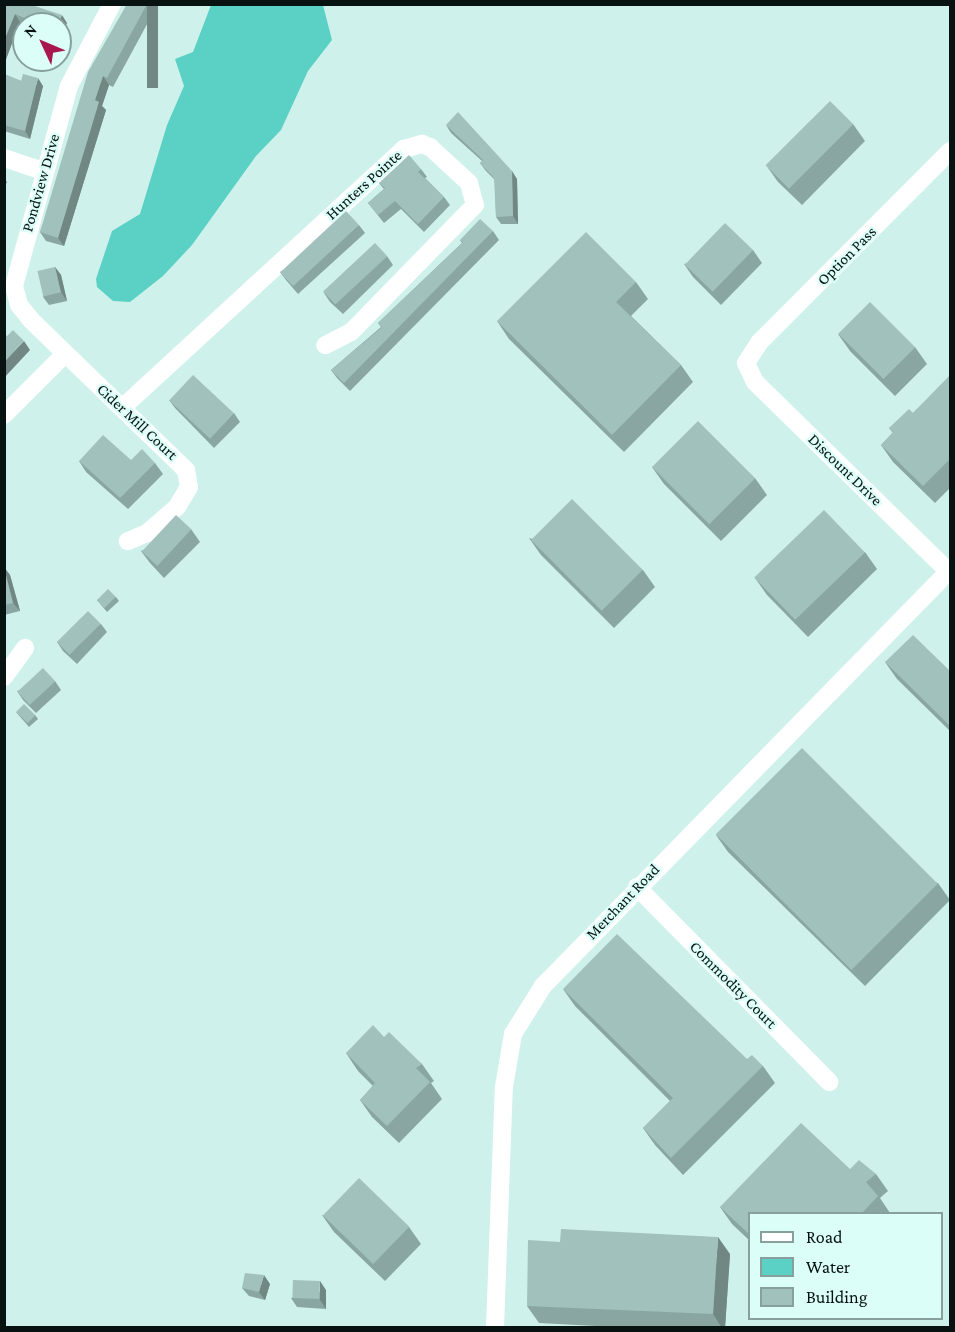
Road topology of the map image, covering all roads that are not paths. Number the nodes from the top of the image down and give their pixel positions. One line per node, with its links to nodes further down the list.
1 (106, 6): 4 (street, Pondview Drive)
2 (951, 150): 7 (street, Option Pass)
3 (4, 158): 4 (street)
4 (43, 171): 6 (street, Pondview Drive)
5 (325, 345): 8 (street, Hunters Pointe)
6 (65, 354): 8 (street, Cider Mill Court); 9 (street)
7 (746, 363): 11 (street, Discount Drive)
8 (122, 408): 10 (street, Cider Mill Court)
9 (4, 416)
10 (128, 541)
11 (950, 572): 14 (street, Merchant Road)
12 (25, 648): 13 (street)
13 (4, 677)
14 (637, 887): 15 (street, Commodity Court); 16 (street, Merchant Road)
15 (829, 1082)
16 (495, 1328)

